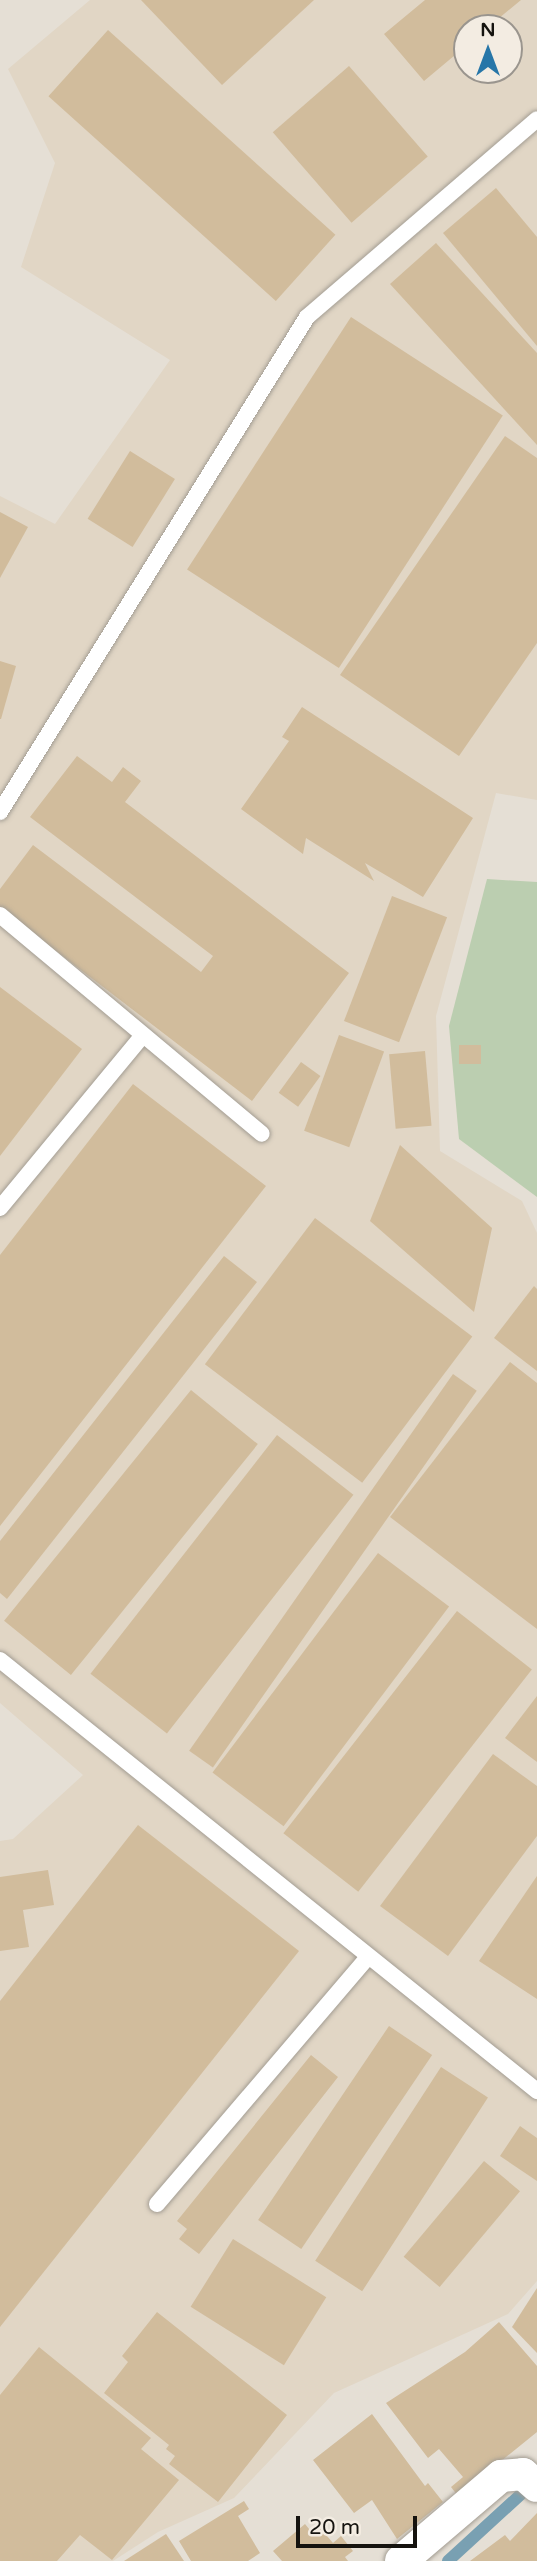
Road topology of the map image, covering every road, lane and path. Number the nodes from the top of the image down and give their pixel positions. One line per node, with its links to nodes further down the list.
1 (537, 119): 2 (lane)
2 (0, 812)
3 (0, 915): 4 (lane)
4 (143, 1035): 5 (lane); 6 (lane)
5 (262, 1134)
6 (0, 1208)
7 (0, 1660): 8 (lane)
8 (368, 1957): 9 (lane); 10 (lane)
9 (537, 2090)
10 (157, 2204)
11 (530, 2480): 12 (street)
12 (401, 2561)

